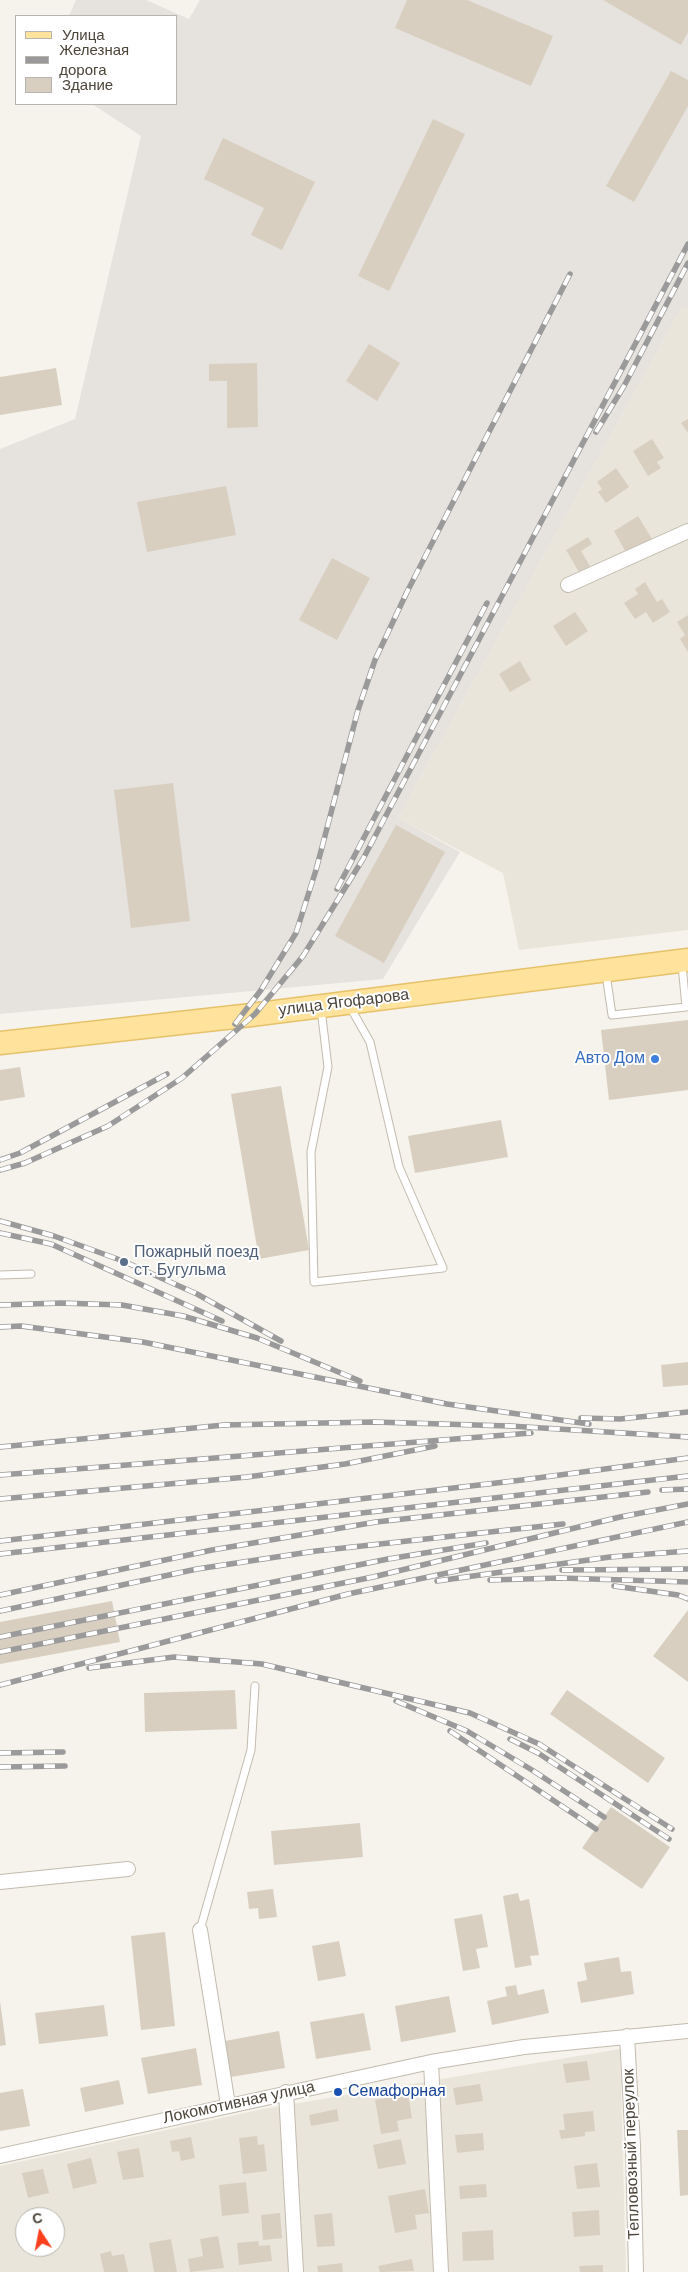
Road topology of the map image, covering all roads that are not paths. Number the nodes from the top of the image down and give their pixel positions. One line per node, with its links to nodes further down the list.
1 (688, 531): 2 (street)
2 (568, 585)
3 (685, 961): 4 (main road, улица Ягофарова); 4 (lane)
4 (606, 971): 5 (main road, улица Ягофарова)
5 (347, 1003): 6 (main road, улица Ягофарова); 6 (lane)
6 (321, 1006): 7 (main road, улица Ягофарова)
7 (0, 1043)
8 (31, 1274): 9 (lane)
9 (0, 1275)
10 (256, 1686): 13 (lane)
11 (128, 1869): 12 (street)
12 (0, 1882)
13 (200, 1930): 18 (street)
14 (688, 2031): 15 (street, Локомотивная улица)
15 (627, 2036): 16 (street, Локомотивная улица); 22 (street, Тепловозный переулок)
16 (431, 2062): 17 (street, Локомотивная улица); 21 (street)
17 (286, 2092): 18 (street, Локомотивная улица); 20 (street)
18 (228, 2105): 19 (street, Локомотивная улица)
19 (0, 2156)
20 (296, 2272)
21 (441, 2272)
22 (636, 2272)

